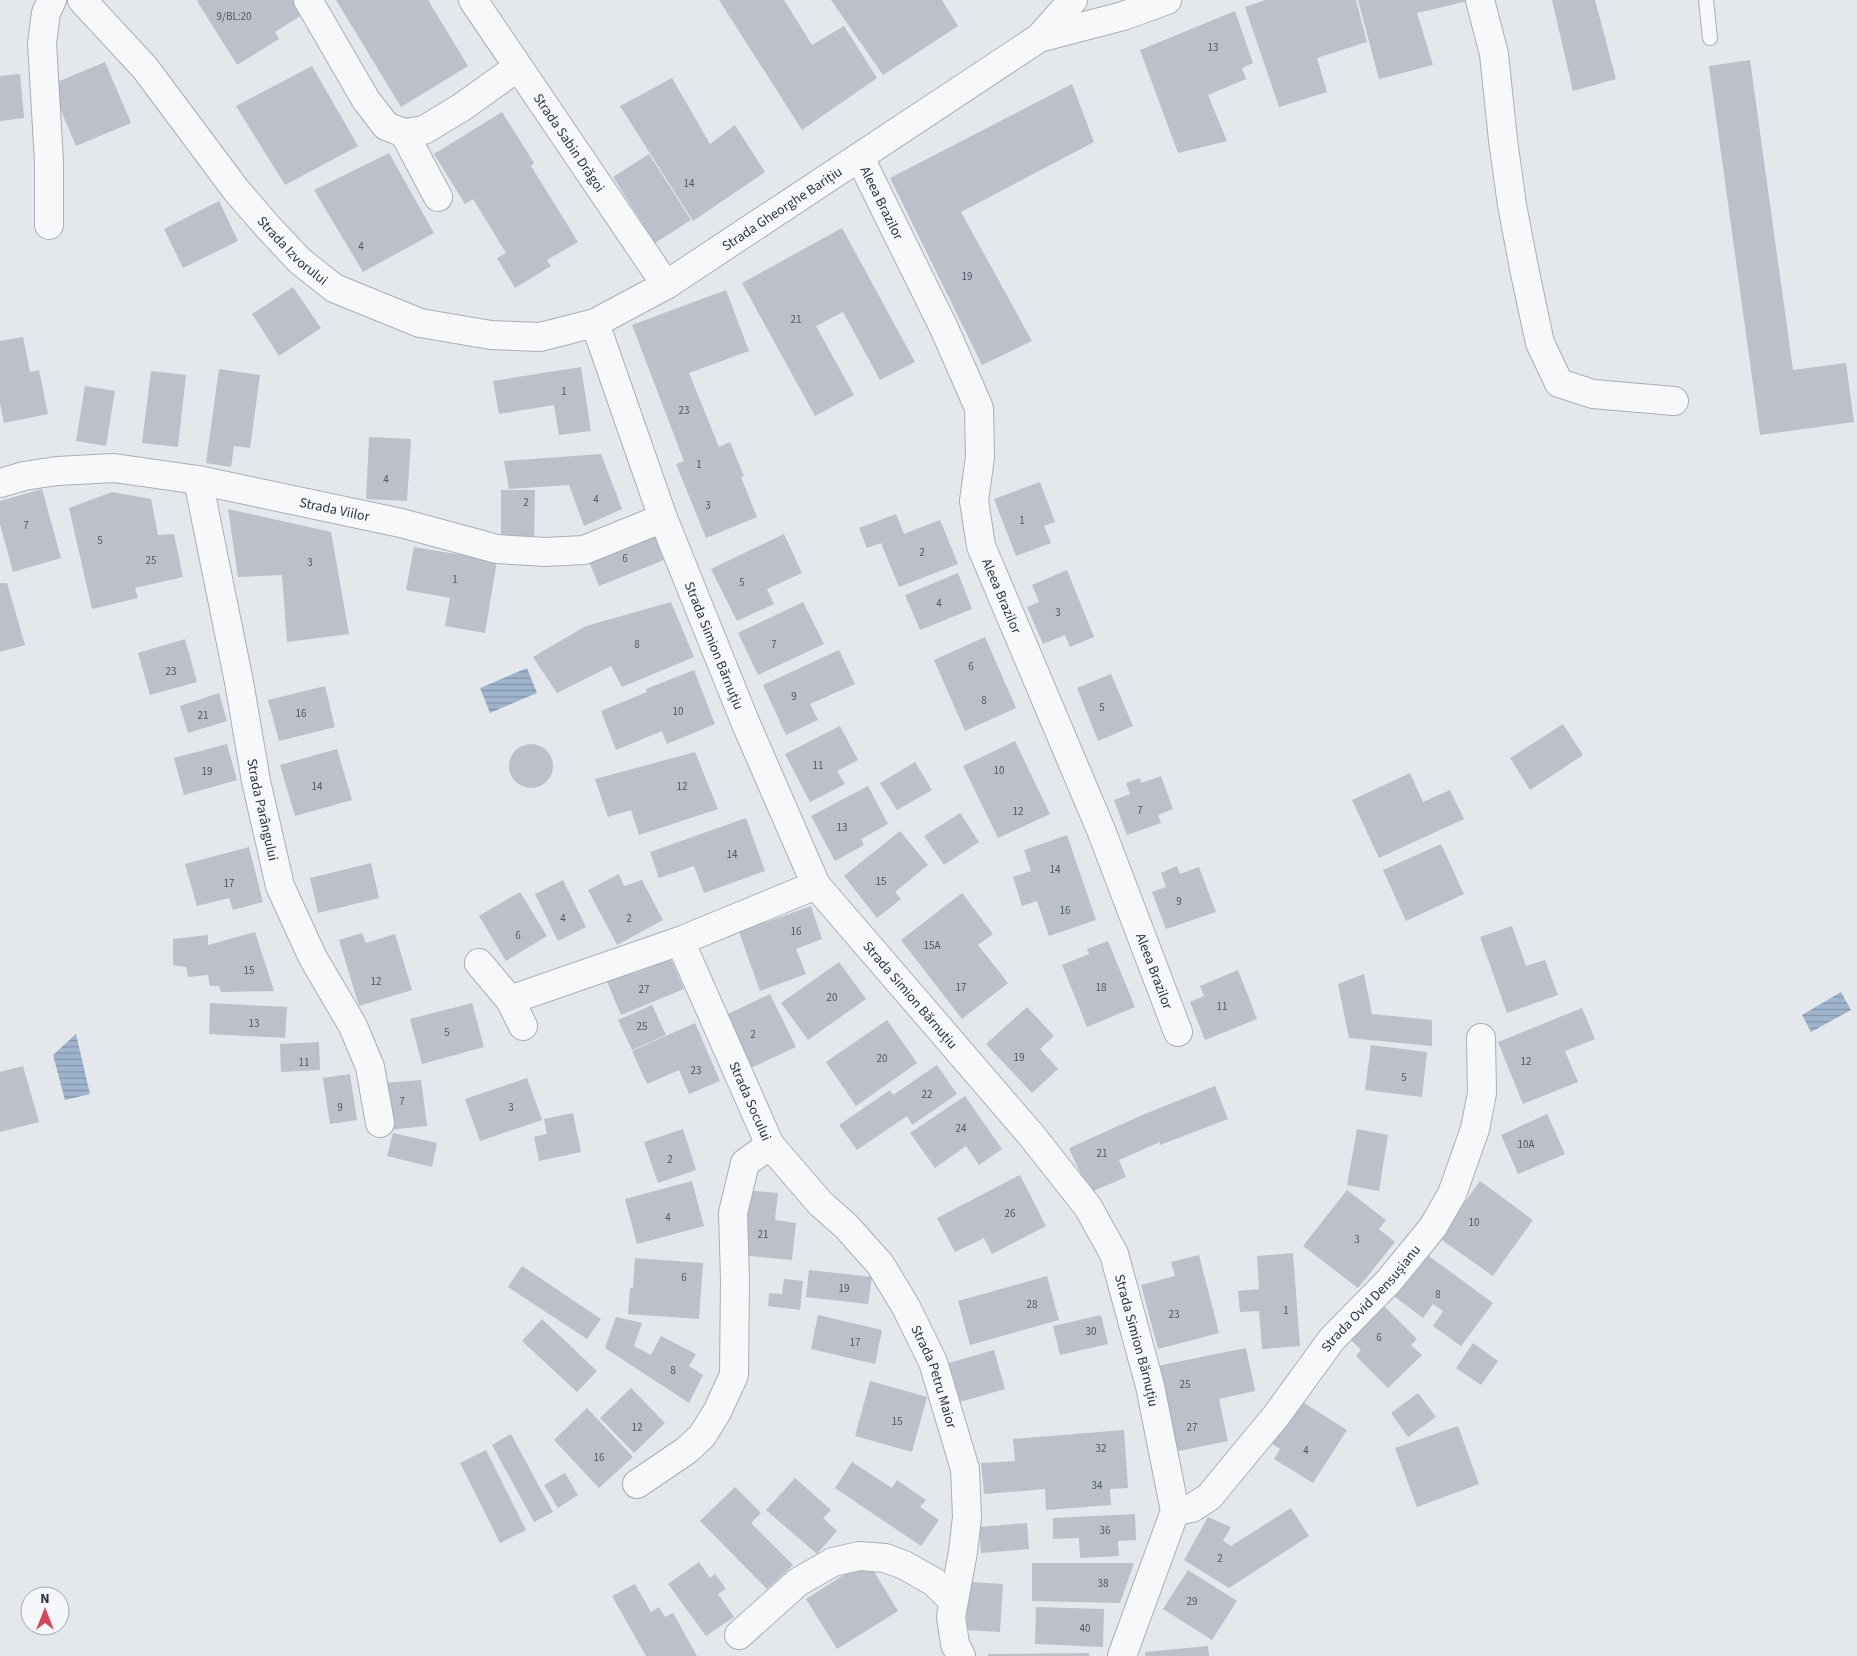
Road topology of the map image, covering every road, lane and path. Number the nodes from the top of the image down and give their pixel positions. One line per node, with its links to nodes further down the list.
1 (52, 0): 15 (street)
2 (82, 0): 17 (street, Strada Izvorului)
3 (308, 0): 12 (street)
4 (473, 0): 11 (street, Strada Sabin Drăgoi)
5 (1073, 0): 9 (street, Strada Gheorghe Barițiu)
6 (1167, 0): 9 (street, Strada Gheorghe Barițiu)
7 (1480, 0): 18 (street)
8 (1706, 0): 10 (lane)
9 (1038, 38): 13 (street, Strada Gheorghe Barițiu)
10 (1710, 38)
11 (518, 67): 12 (street); 16 (street, Strada Sabin Drăgoi)
12 (404, 133): 14 (street)
13 (860, 158): 16 (street, Strada Gheorghe Barițiu); 27 (street, Aleea Brazilor)
14 (438, 197)
15 (49, 225)
16 (666, 285): 17 (street, Strada Gheorghe Barițiu)
17 (595, 322): 21 (street, Strada Simion Bărnuțiu)
18 (1674, 401)
19 (198, 480): 20 (street, Strada Viilor); 21 (street, Strada Viilor); 29 (street, Strada Parângului)
20 (0, 483)
21 (663, 518): 22 (street, Strada Simion Bărnuțiu)
22 (816, 885): 23 (street); 32 (street, Strada Simion Bărnuțiu)
23 (680, 941): 25 (street); 30 (street, Strada Socului)
24 (479, 963): 25 (street)
25 (510, 1000): 26 (street)
26 (523, 1026)
27 (1178, 1032)
28 (1481, 1038): 32 (street, Strada Ovid Densușianu)
29 (380, 1123)
30 (770, 1145): 31 (street, Strada Socului); 33 (street, Strada Petru Maior)
31 (637, 1484)
32 (1175, 1511): 36 (street)
33 (954, 1601): 34 (street); 35 (street, Strada Petru Maior)
34 (739, 1635)
35 (961, 1656)
36 (1122, 1656)

